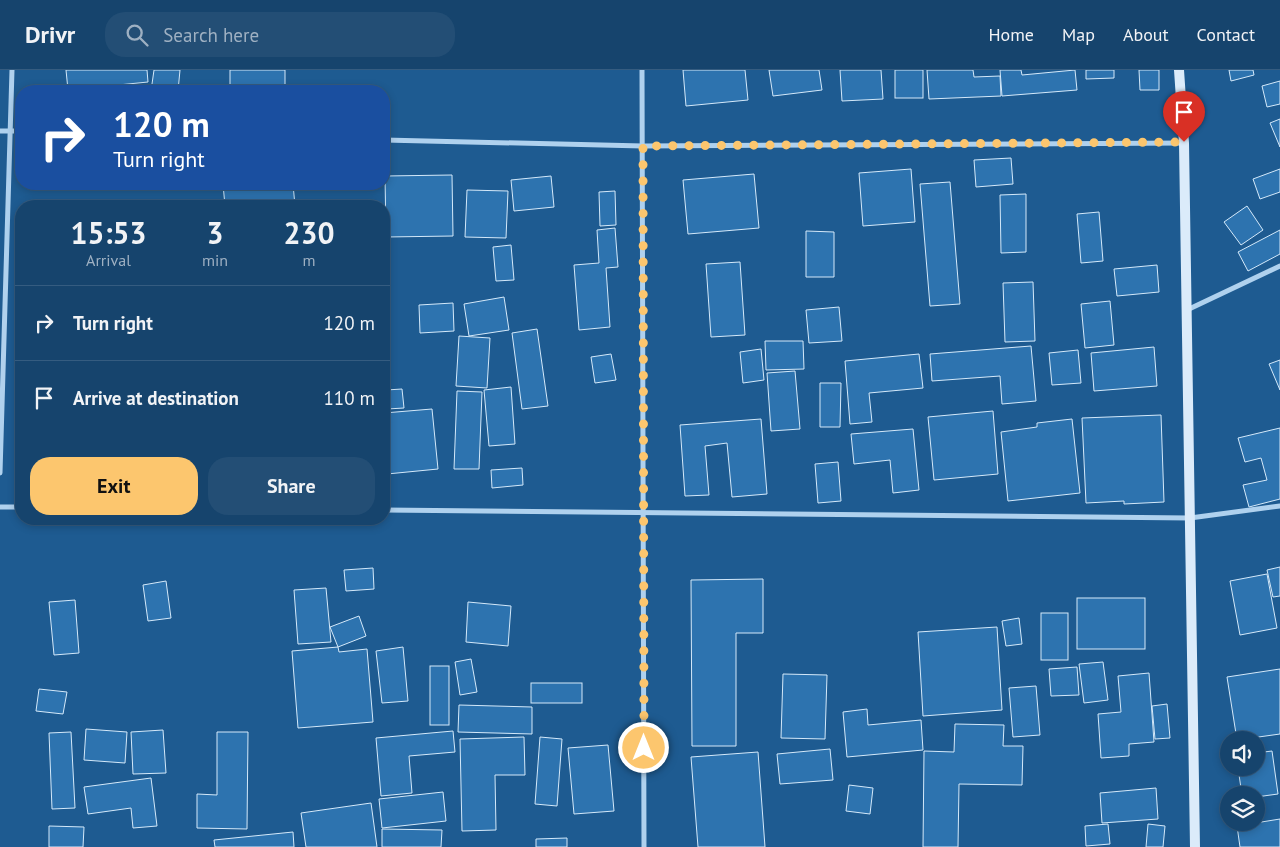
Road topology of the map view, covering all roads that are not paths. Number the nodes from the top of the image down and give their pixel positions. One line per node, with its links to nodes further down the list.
1 (12, 70): 5 (street)
2 (642, 70): 9 (street)
3 (1179, 70): 8 (street)
4 (0, 131): 5 (street)
5 (11, 131): 6 (street); 12 (street)
6 (15, 131)
7 (390, 140): 9 (street)
8 (1184, 142): 9 (street); 11 (street)
9 (643, 146): 17 (street)
10 (1280, 266): 11 (street)
11 (1187, 310): 18 (street)
12 (0, 473)
13 (1280, 506): 18 (street)
14 (0, 507): 15 (street)
15 (15, 508)
16 (390, 510): 17 (street)
17 (643, 512): 18 (street); 19 (street)
18 (1190, 518): 20 (street)
19 (644, 847)
20 (1195, 847)

